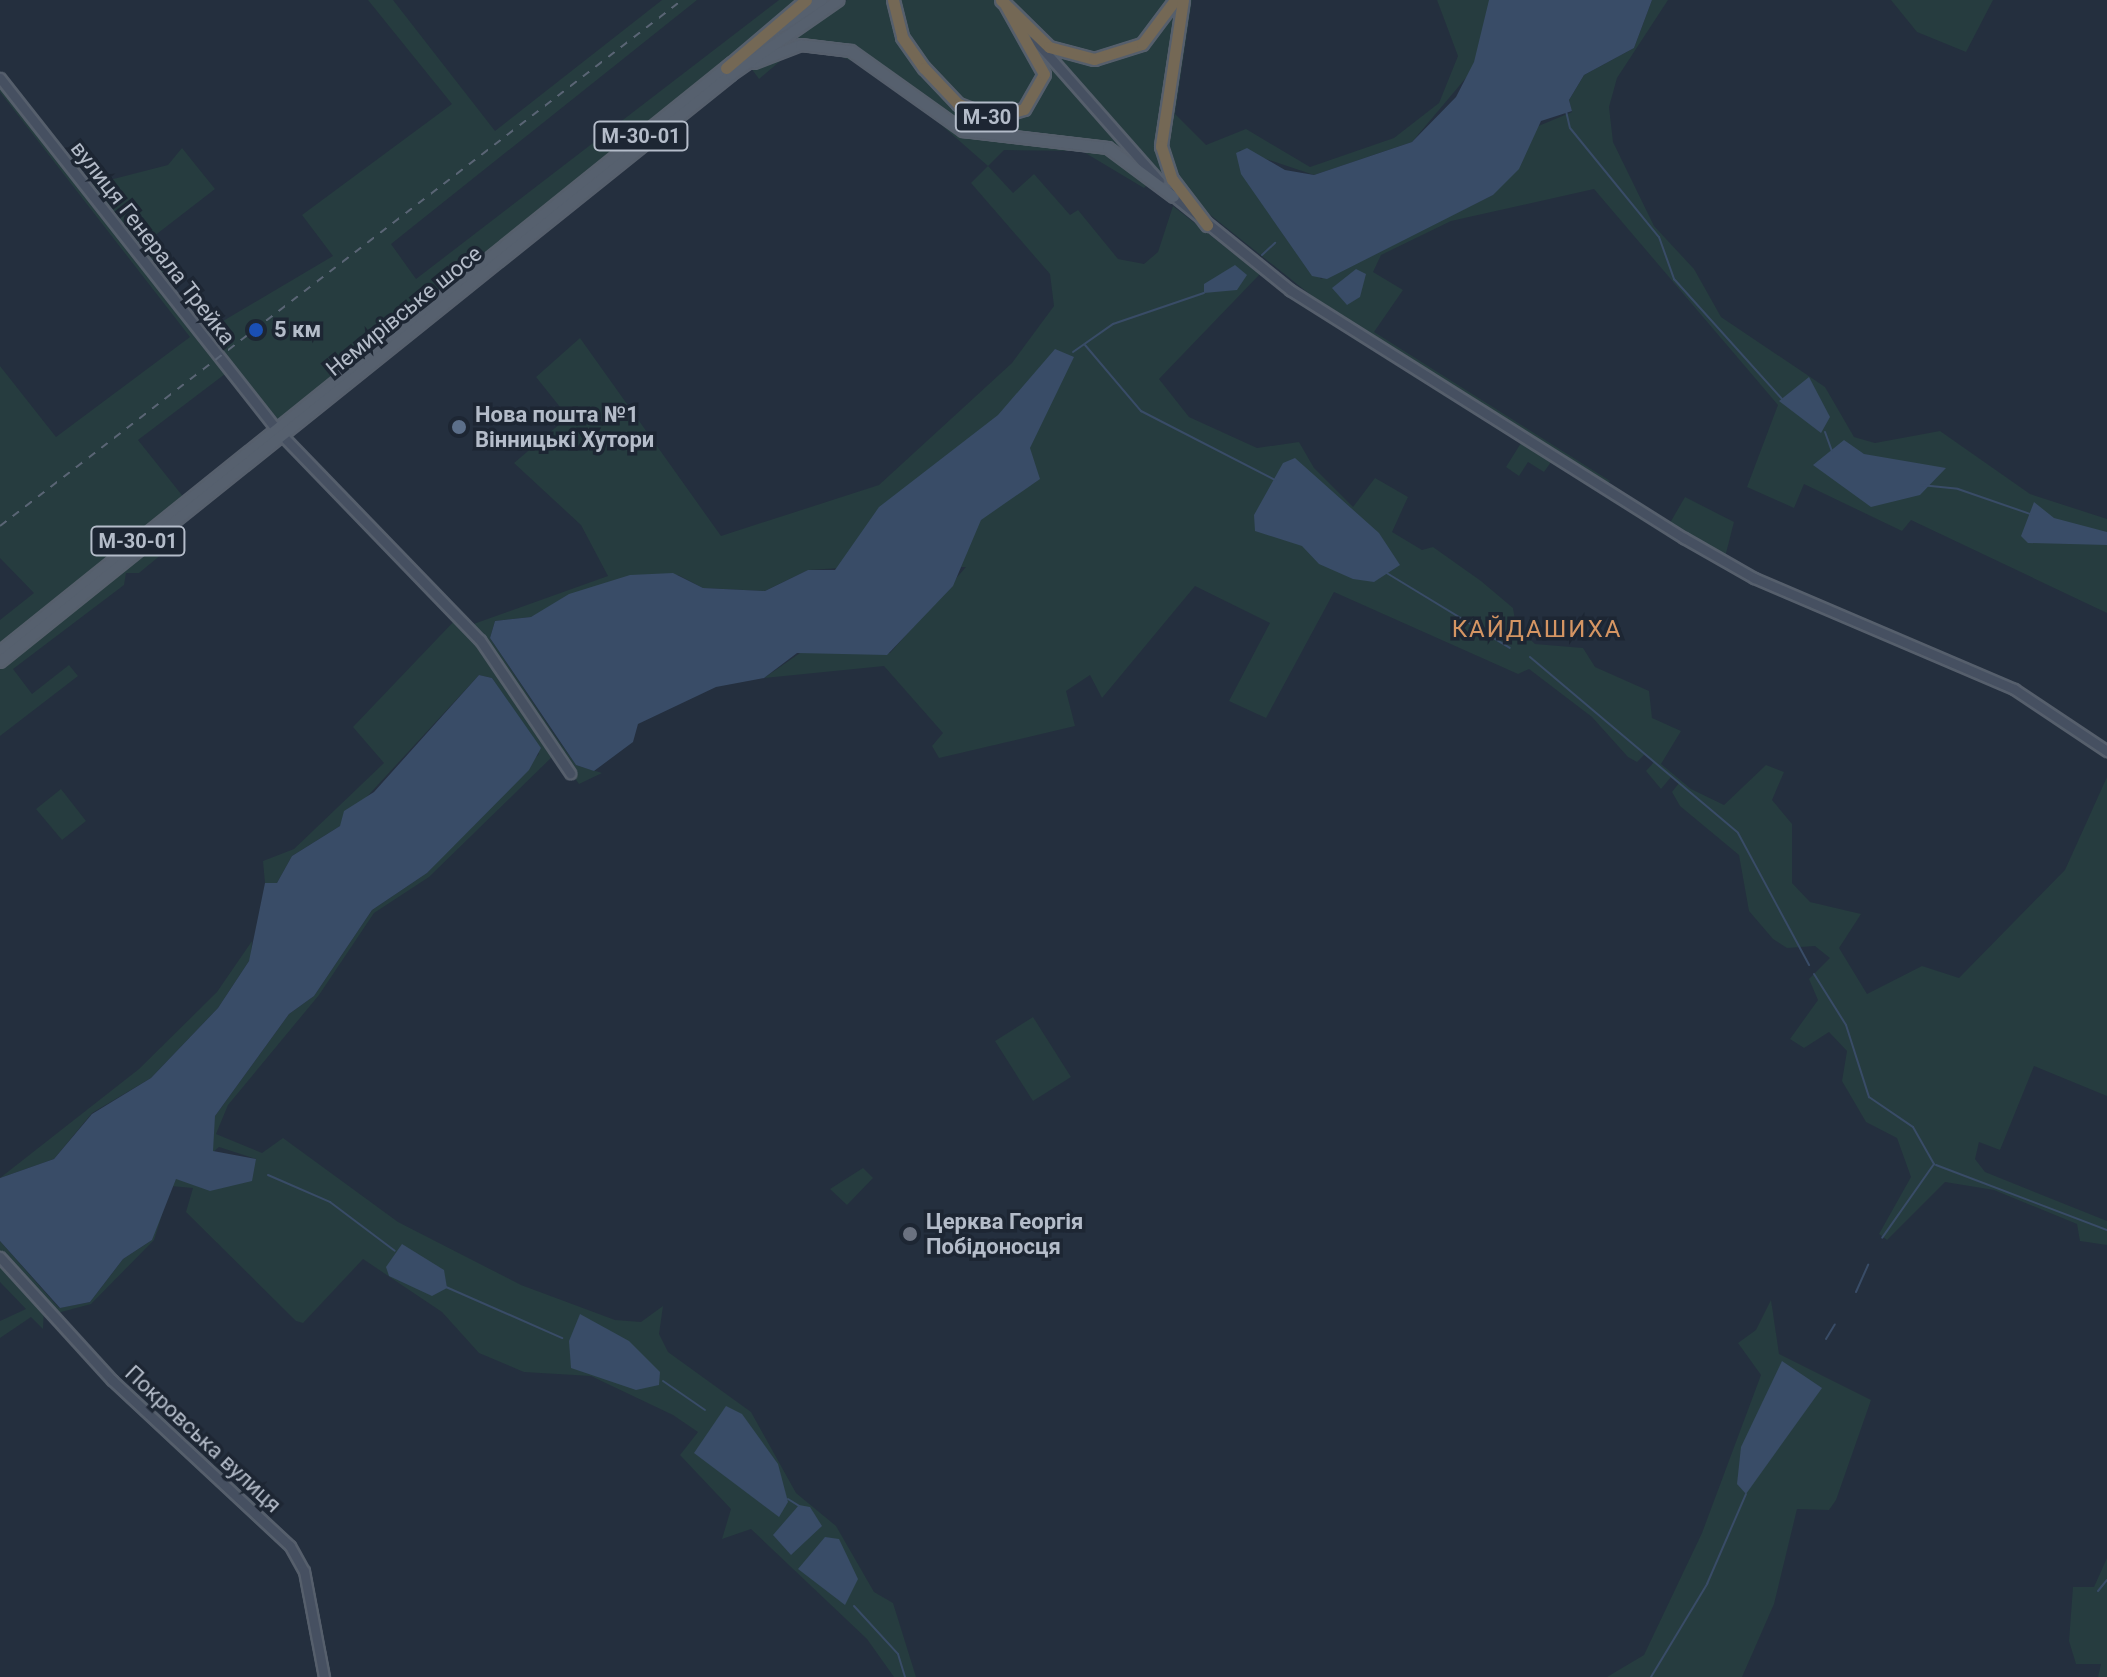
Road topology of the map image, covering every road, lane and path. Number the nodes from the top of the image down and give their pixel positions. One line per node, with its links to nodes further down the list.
1 (806, 0): 8 (highway)
2 (822, 0): 8 (main road, Немирівське шосе / М-30-01)
3 (839, 0): 8 (main road, Немирівське шосе / М-30-01)
4 (893, 0): 7 (highway, М-30)
5 (1175, 0): 7 (highway)
6 (1183, 0): 11 (highway)
7 (1003, 3): 10 (street)
8 (728, 71): 10 (main road); 12 (main road, Немирівське шосе / М-30-01)
9 (0, 78): 12 (street, вулиця Генерала Трейка)
10 (1174, 197): 11 (street)
11 (1207, 225): 15 (street)
12 (279, 433): 13 (main road, Немирівське шосе / М-30-01); 14 (main road, Немирівське шосе / М-30-01); 16 (street, вулиця Генерала Трейка)
13 (0, 652)
14 (0, 662)
15 (2107, 751)
16 (570, 773)
17 (0, 1257): 18 (street, Покровська вулиця)
18 (324, 1677)

